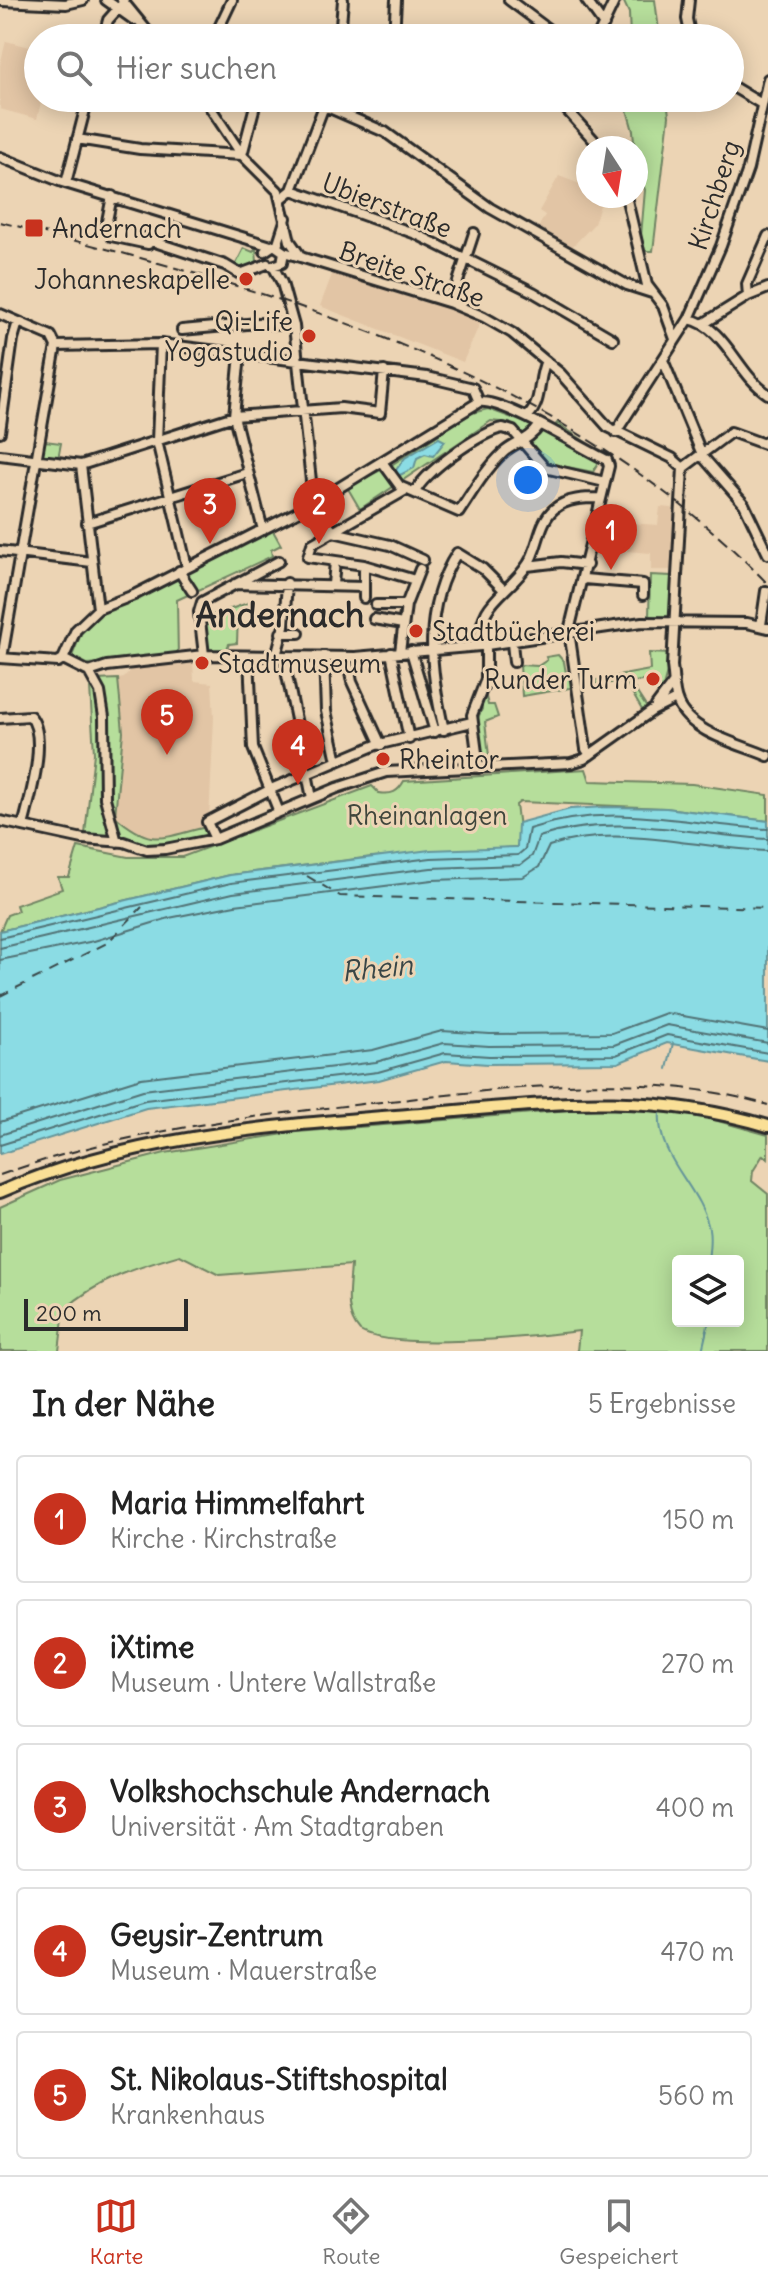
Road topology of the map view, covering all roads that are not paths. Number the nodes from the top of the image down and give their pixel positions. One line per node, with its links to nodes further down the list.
1 (83, 0): 10 (street)
2 (106, 0): 11 (street)
3 (232, 0): 14 (street)
4 (343, 0): 15 (street)
5 (396, 0): 16 (street)
6 (509, 0): 17 (street)
7 (586, 0): 18 (street)
8 (615, 0): 19 (street)
9 (689, 0): 20 (street)
10 (1, 1)
11 (121, 4): 12 (street); 13 (street)
12 (107, 24)
13 (140, 24)
14 (221, 24)
15 (341, 24)
16 (395, 24)
17 (541, 24)
18 (603, 24)
19 (604, 24)
20 (688, 24)
21 (768, 79): 23 (street, Kirchberg)
22 (744, 93): 23 (street)
23 (760, 103): 50 (street, Kirchberg)
24 (84, 112): 31 (street)
25 (213, 112): 32 (street)
26 (253, 112): 32 (street)
27 (322, 112): 35 (street)
28 (346, 112): 46 (street)
29 (569, 112): 30 (street)
30 (590, 136)
31 (77, 139): 32 (street); 34 (street)
32 (242, 155): 37 (street)
33 (0, 157): 34 (street, Breite Straße)
34 (66, 183): 36 (street, Breite Straße)
35 (292, 190): 37 (street); 44 (street, Ubierstraße)
36 (112, 196): 42 (street, Breite Straße); 42 (street)
37 (281, 199): 39 (street)
38 (629, 208): 46 (street)
39 (287, 221): 42 (street); 43 (street)
40 (474, 233): 44 (street, Ubierstraße)
41 (768, 236): 47 (street)
42 (276, 255): 43 (street, Breite Straße); 53 (street)
43 (301, 257): 48 (street, Breite Straße)
44 (466, 258): 48 (street, Ubierstraße); 55 (street, Ubierstraße)
45 (768, 288): 47 (street)
46 (652, 293): 56 (street)
47 (748, 296): 52 (street)
48 (451, 303): 62 (street, Breite Straße)
49 (0, 314): 51 (street)
50 (689, 319): 52 (street); 56 (street, Kirchberg)
51 (18, 322): 58 (street); 70 (street)
52 (703, 324): 64 (street)
53 (294, 326): 54 (street); 61 (street)
54 (182, 330)
55 (613, 339)
56 (675, 339): 60 (street, Kirchberg)
57 (161, 344): 58 (street); 59 (street); 73 (street)
58 (56, 346): 77 (street)
59 (240, 354): 61 (street); 67 (street)
60 (663, 360): 71 (street, Kirchberg); 76 (street)
61 (299, 361): 63 (street); 66 (street)
62 (546, 361): 68 (street); 71 (street, Breite Straße)
63 (384, 371): 65 (street); 66 (street)
64 (768, 394)
65 (479, 402): 68 (street); 78 (street)
66 (306, 411): 67 (street); 86 (street)
67 (234, 416): 73 (street); 81 (street)
68 (528, 416): 69 (street)
69 (539, 426): 74 (street); 82 (street)
70 (0, 432)
71 (616, 432): 80 (street, Breite Straße)
72 (768, 440): 76 (street)
73 (157, 441): 79 (street); 84 (street)
74 (521, 443): 82 (street); 83 (street); 83 (street)
75 (0, 455): 77 (street)
76 (703, 457): 80 (street); 92 (street)
77 (35, 460): 79 (street); 91 (street)
78 (383, 463): 83 (street); 86 (street)
79 (81, 465): 87 (street)
80 (683, 468): 115 (street)
81 (247, 473): 84 (street); 88 (street)
82 (605, 482): 85 (street)
83 (406, 489): 89 (street)
84 (170, 497): 87 (street); 99 (street)
85 (601, 498): 97 (street); 98 (street)
86 (315, 503): 88 (street); 89 (street)
87 (87, 523): 95 (street)
88 (263, 530): 99 (street)
89 (333, 532): 94 (street); 101 (street)
90 (0, 551): 91 (street)
91 (18, 552): 95 (street); 131 (street)
92 (768, 554)
93 (279, 561): 104 (street)
94 (335, 561): 96 (street); 103 (street)
95 (92, 562): 113 (street)
96 (364, 565): 101 (street); 105 (street)
97 (587, 565): 98 (street); 100 (street)
98 (527, 566): 106 (street)
99 (183, 569): 110 (street); 113 (street)
100 (584, 579): 108 (street); 120 (street)
101 (415, 580): 112 (street)
102 (287, 583): 103 (street); 104 (street); 118 (street)
103 (333, 584): 105 (street)
104 (230, 586): 110 (street)
105 (364, 587): 109 (street)
106 (503, 589): 122 (street); 123 (street)
107 (766, 591): 117 (street)
108 (643, 595)
109 (364, 598)
110 (199, 605): 126 (street)
111 (376, 605): 112 (street)
112 (406, 605): 116 (street)
113 (98, 609): 132 (street)
114 (374, 619): 116 (street)
115 (676, 622): 117 (street); 120 (street); 135 (street)
116 (403, 624): 125 (street)
117 (764, 626)
118 (281, 633): 119 (street); 128 (street)
119 (299, 633)
120 (572, 635): 121 (street); 144 (street)
121 (512, 643): 122 (street); 133 (street)
122 (483, 646): 123 (street); 140 (street)
123 (431, 649): 124 (street); 141 (street)
124 (411, 651): 125 (street); 141 (street)
125 (395, 653): 130 (street); 142 (street)
126 (204, 655): 127 (street); 134 (street)
127 (249, 656): 128 (street); 149 (street)
128 (280, 656): 129 (street); 148 (street)
129 (324, 656): 130 (street); 146 (street)
130 (347, 657): 143 (street)
131 (1, 658): 132 (street)
132 (63, 659): 134 (street)
133 (514, 662)
134 (89, 672): 155 (street)
135 (674, 681): 136 (street); 137 (street)
136 (676, 699): 137 (street); 138 (street); 145 (street)
137 (660, 700): 138 (street)
138 (652, 711): 144 (street)
139 (0, 718): 153 (street)
140 (472, 722): 141 (street); 147 (street)
141 (440, 731): 142 (street)
142 (409, 739): 143 (street)
143 (383, 755): 146 (street); 147 (street); 150 (street)
144 (590, 755): 147 (street)
145 (768, 756)
146 (337, 761): 148 (street)
147 (479, 768)
148 (307, 774): 149 (street); 150 (street)
149 (271, 789): 151 (street); 154 (street)
150 (312, 798): 151 (street)
151 (279, 812): 154 (street)
152 (0, 821): 153 (street)
153 (23, 826): 155 (street)
154 (215, 839): 155 (street)
155 (117, 842)
156 (768, 1126): 157 (main road)
157 (0, 1192)

